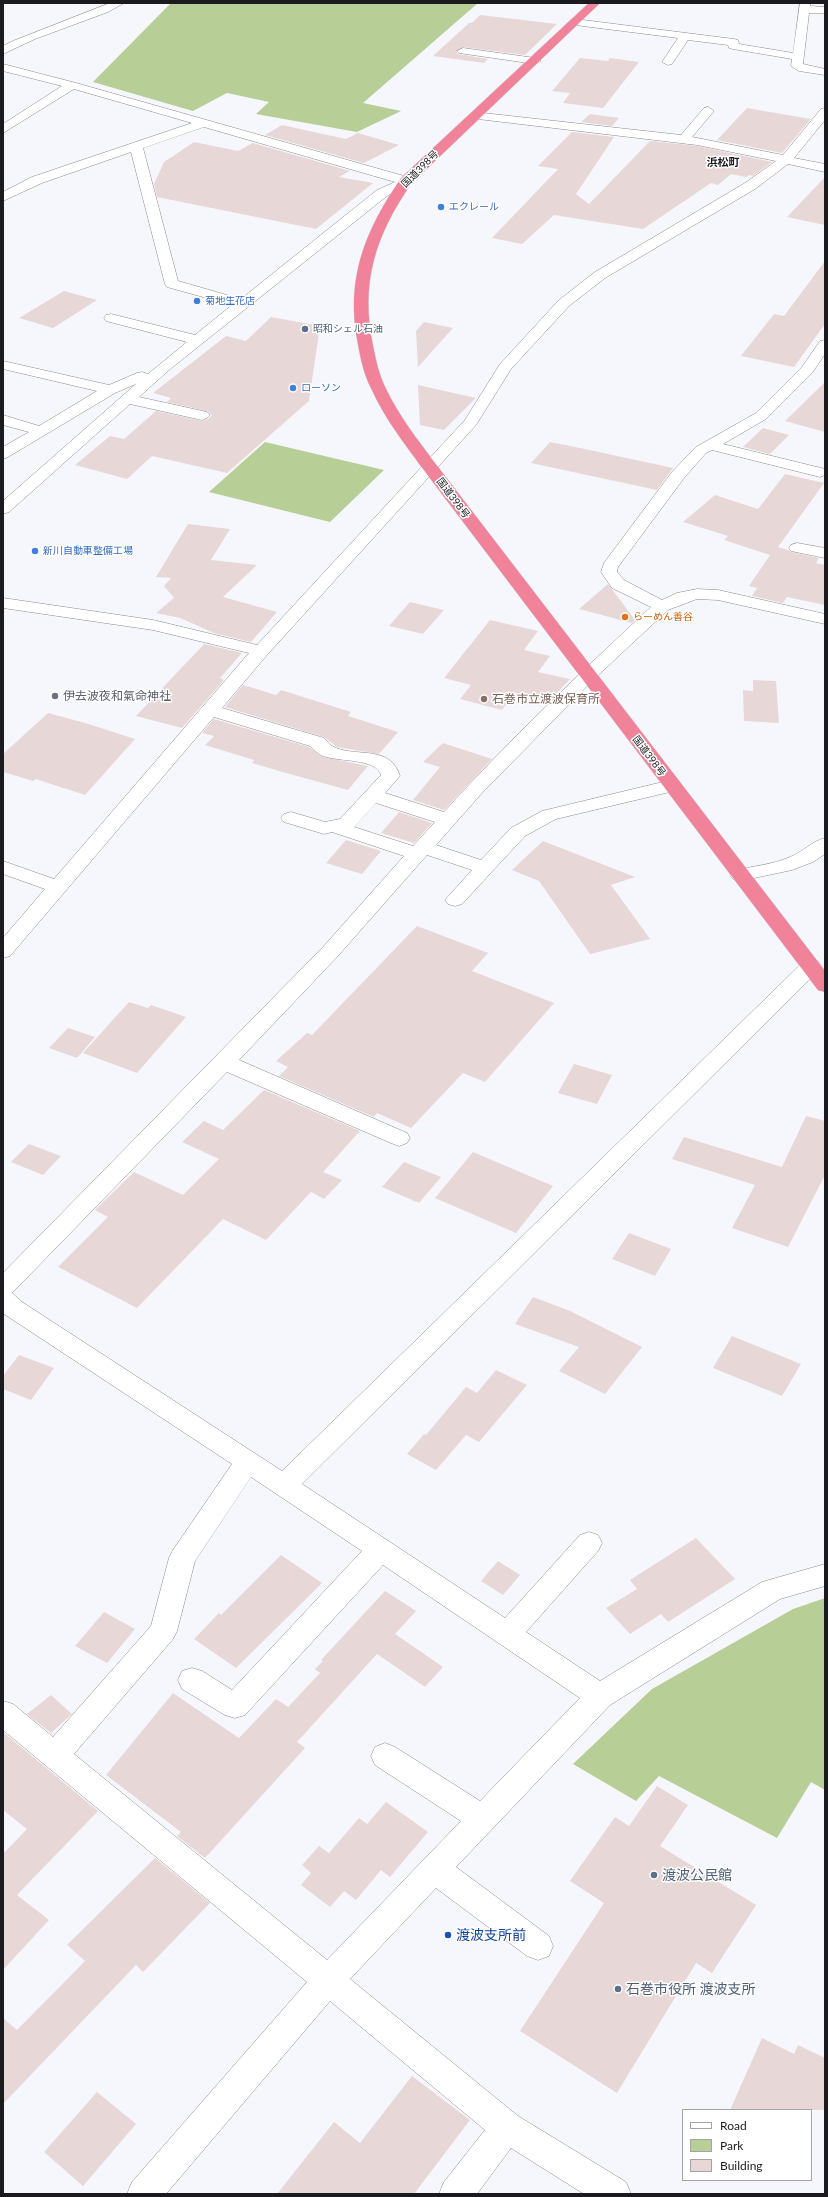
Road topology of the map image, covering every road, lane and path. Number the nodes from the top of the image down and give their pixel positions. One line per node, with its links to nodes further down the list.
1 (118, 3): 7 (street)
2 (595, 3): 5 (highway, 国道398号)
3 (804, 6): 4 (street); 9 (street)
4 (825, 10)
5 (575, 22): 6 (street); 10 (highway, 国道398号)
6 (685, 36): 9 (street); 11 (street)
7 (3, 51)
8 (463, 51): 10 (street)
9 (798, 57): 13 (street)
10 (535, 61): 17 (highway, 国道398号)
11 (668, 62)
12 (3, 67): 14 (street)
13 (825, 72)
14 (72, 85): 18 (street); 19 (street)
15 (708, 111): 20 (street)
16 (825, 112): 22 (street)
17 (478, 115): 20 (street); 24 (highway, 国道398号)
18 (204, 123): 21 (street); 24 (street)
19 (3, 129)
20 (684, 139): 22 (street)
21 (136, 146): 25 (street); 26 (street)
22 (786, 160): 23 (street); 39 (street)
23 (825, 168)
24 (406, 181): 26 (street); 39 (highway, 国道398号)
25 (3, 197)
26 (244, 304): 28 (street)
27 (111, 318): 28 (street)
28 (198, 340): 31 (street)
29 (825, 344): 37 (street)
30 (3, 365): 32 (street)
31 (164, 367): 32 (street); 33 (street)
32 (110, 390): 36 (street)
33 (126, 399): 34 (street); 41 (street)
34 (202, 415)
35 (3, 420): 36 (street)
36 (41, 431): 38 (street)
37 (710, 445): 40 (street); 45 (street)
38 (3, 454)
39 (429, 466): 47 (street); 48 (highway, 国道398号)
40 (820, 472)
41 (3, 509)
42 (797, 548): 43 (street)
43 (825, 553)
44 (3, 602): 47 (street)
45 (662, 606): 46 (street); 48 (street)
46 (825, 619)
47 (261, 651): 49 (street)
48 (587, 676): 50 (highway, 国道398号); 53 (street)
49 (210, 710): 51 (street); 60 (street)
50 (671, 786): 58 (street); 59 (highway, 国道398号)
51 (372, 795): 53 (street); 54 (street)
52 (291, 818): 54 (street)
53 (448, 820): 56 (street)
54 (335, 827): 56 (street)
55 (825, 844): 59 (street)
56 (420, 850): 58 (street); 65 (street)
57 (3, 867): 60 (street)
58 (485, 868): 61 (street)
59 (740, 875): 63 (highway, 国道398号)
60 (58, 887): 62 (street)
61 (455, 900)
62 (3, 951)
63 (811, 966): 64 (highway, 国道398号); 69 (street)
64 (825, 985)
65 (224, 1062): 66 (street); 67 (street)
66 (399, 1138)
67 (6, 1304): 68 (street)
68 (248, 1461): 69 (street); 77 (street)
69 (284, 1485): 71 (street)
70 (588, 1543): 73 (street)
71 (380, 1549): 73 (street); 74 (street)
72 (825, 1575): 75 (street)
73 (507, 1634): 75 (street)
74 (192, 1680)
75 (600, 1696): 79 (street)
76 (3, 1713): 77 (street)
77 (55, 1756): 82 (street)
78 (386, 1756): 79 (street)
79 (482, 1819): 80 (street)
80 (434, 1869): 81 (street); 82 (street)
81 (538, 1946)
82 (328, 1980): 83 (street); 84 (street)
83 (507, 2127): 85 (street); 86 (street)
84 (144, 2194)
85 (456, 2194)
86 (614, 2194)

